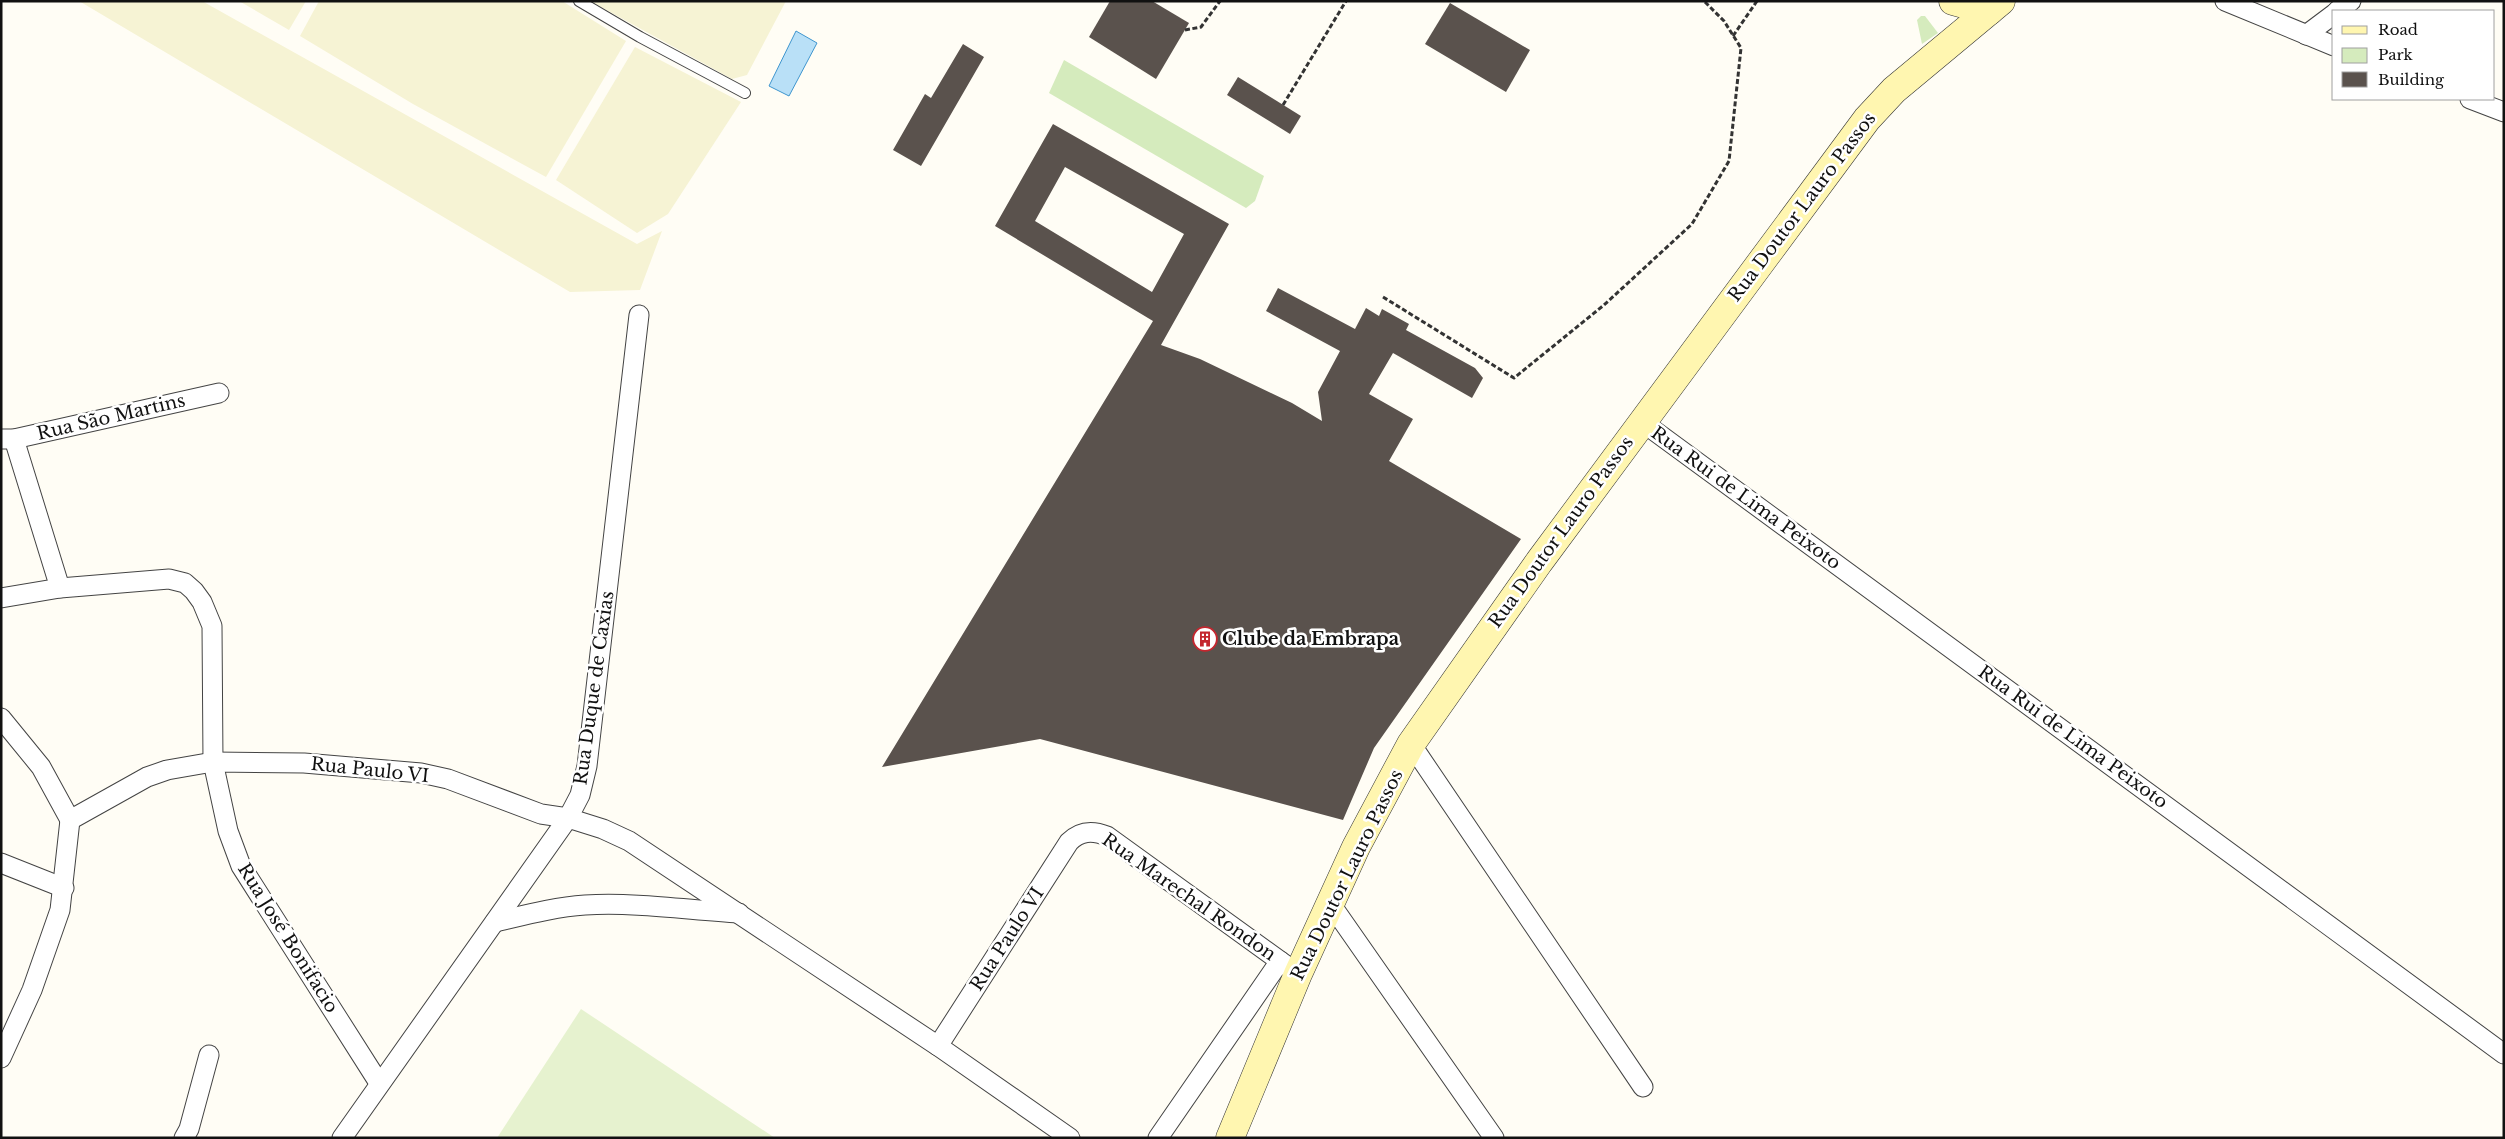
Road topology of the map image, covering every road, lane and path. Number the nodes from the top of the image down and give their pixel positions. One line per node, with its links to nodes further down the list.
1 (579, 1): 16 (lane)
2 (1220, 1): 12 (path)
3 (1346, 1): 18 (path)
4 (1704, 1): 13 (path)
5 (1757, 1): 13 (path)
6 (1953, 1): 9 (main road)
7 (2225, 1): 14 (street)
8 (2350, 1): 10 (street)
9 (1995, 6): 23 (main road, Rua Doutor Lauro Passos)
10 (2339, 10)
11 (2332, 16): 14 (street)
12 (1185, 30)
13 (1733, 36): 20 (path)
14 (2306, 36): 15 (street)
15 (2332, 45)
16 (745, 93)
17 (2473, 100): 19 (street)
18 (1283, 105)
19 (2504, 112)
20 (1383, 297)
21 (639, 315): 30 (street, Rua Duque de Caxias)
22 (220, 393): 24 (street, Rua São Martins)
23 (1641, 421): 28 (main road, Rua Doutor Lauro Passos); 40 (street, Rua Rui de Lima Peixoto)
24 (8, 439): 25 (street)
25 (60, 588): 26 (street); 29 (street, Rua José Bonifacio)
26 (1, 598)
27 (1, 718): 31 (street)
28 (1411, 744): 35 (main road, Rua Doutor Lauro Passos); 44 (street)
29 (213, 762): 30 (street, Rua Paulo VI); 31 (street, Rua Paulo VI); 43 (street, Rua José Bonifacio)
30 (568, 818): 36 (street, Rua Paulo VI); 37 (street, Rua Duque de Caxias)
31 (70, 820): 34 (street)
32 (1078, 834): 38 (street, Rua Marechal Rondon); 39 (street, Rua Paulo VI)
33 (1, 863): 34 (street)
34 (64, 888): 42 (street)
35 (1330, 903): 38 (main road, Rua Doutor Lauro Passos); 52 (street)
36 (740, 914): 37 (street); 39 (street, Rua Paulo VI)
37 (495, 922): 43 (street, Rua Duque de Caxias)
38 (1289, 968): 50 (street); 51 (main road, Rua Doutor Lauro Passos)
39 (938, 1046): 49 (street, Rua Paulo VI)
40 (2504, 1054)
41 (209, 1055): 46 (street)
42 (1, 1058)
43 (379, 1083): 45 (street, Rua Duque de Caxias)
44 (1643, 1087)
45 (357, 1115): 47 (street, Rua Duque de Caxias); 48 (street)
46 (187, 1133)
47 (342, 1138)
48 (356, 1138)
49 (1070, 1138)
50 (1158, 1138)
51 (1230, 1138)
52 (1494, 1138)

